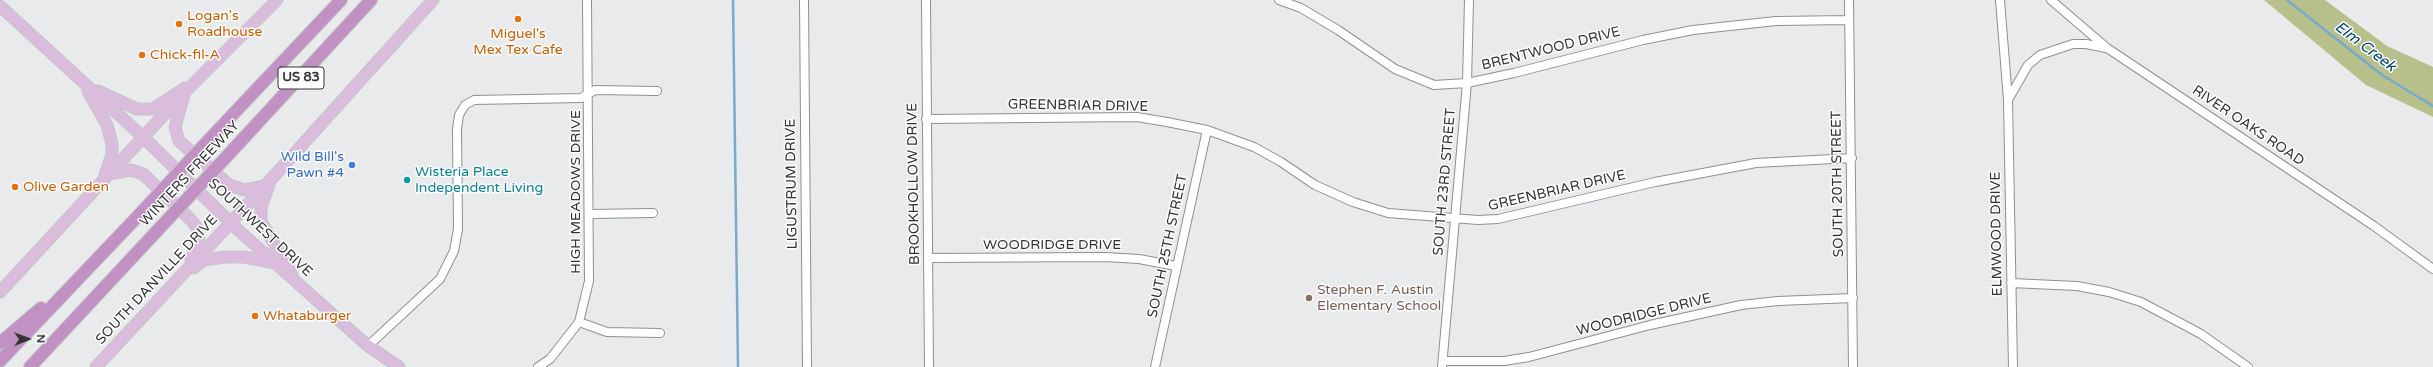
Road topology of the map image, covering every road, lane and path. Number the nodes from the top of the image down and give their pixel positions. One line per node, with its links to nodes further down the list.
1 (277, 0): 19 (main road)
2 (341, 0): 39 (highway, WINTERS FREEWAY / US 83, bridge)
3 (371, 0): 16 (highway, WINTERS FREEWAY / US 83)
4 (379, 0): 16 (highway)
5 (433, 0): 29 (main road, SOUTH DANVILLE DRIVE)
6 (587, 0): 23 (street, HIGH MEADOWS DRIVE)
7 (804, 0): 57 (street, LIGUSTRUM DRIVE)
8 (926, 0): 25 (street, BROOKHOLLOW DRIVE)
9 (1279, 0): 20 (street, BRENTWOOD DRIVE)
10 (1469, 0): 20 (street, SOUTH 23RD STREET)
11 (1849, 0): 15 (street, SOUTH 20TH STREET)
12 (2000, 0): 24 (street, ELMWOOD DRIVE)
13 (2051, 0): 17 (street, RIVER OAKS ROAD)
14 (0, 6): 18 (main road, SOUTHWEST DRIVE)
15 (1849, 20): 20 (street, BRENTWOOD DRIVE); 28 (street, SOUTH 20TH STREET)
16 (343, 33): 53 (highway, WINTERS FREEWAY / US 83, bridge)
17 (2107, 48): 24 (street); 41 (street, RIVER OAKS ROAD)
18 (85, 83): 19 (main road); 27 (main road, SOUTHWEST DRIVE); 30 (main road)
19 (194, 83): 22 (main road)
20 (1467, 83): 34 (street, SOUTH 23RD STREET)
21 (657, 91): 23 (street)
22 (184, 93): 27 (main road); 31 (main road)
23 (588, 94): 33 (street, HIGH MEADOWS DRIVE); 50 (street)
24 (2008, 100): 44 (street, ELMWOOD DRIVE)
25 (926, 119): 26 (street, GREENBRIAR DRIVE); 36 (street, BROOKHOLLOW DRIVE)
26 (1207, 130): 34 (street, GREENBRIAR DRIVE); 38 (street, SOUTH 25TH STREET)
27 (143, 137): 30 (main road); 35 (main road, SOUTHWEST DRIVE)
28 (1852, 158): 34 (street, GREENBRIAR DRIVE); 46 (street, SOUTH 20TH STREET)
29 (273, 177): 31 (main road, SOUTH DANVILLE DRIVE); 42 (main road)
30 (105, 178): 40 (main road); 45 (main road)
31 (265, 186): 35 (main road, SOUTH DANVILLE DRIVE)
32 (653, 213): 33 (street)
33 (590, 214): 47 (street, HIGH MEADOWS DRIVE)
34 (1455, 219): 52 (street, SOUTH 23RD STREET)
35 (230, 224): 37 (main road, SOUTHWEST DRIVE); 40 (main road, SOUTH DANVILLE DRIVE)
36 (928, 258): 38 (street, WOODRIDGE DRIVE); 58 (street, BROOKHOLLOW DRIVE)
37 (275, 263): 42 (main road, SOUTHWEST DRIVE); 43 (main road)
38 (1176, 266): 59 (street, SOUTH 25TH STREET)
39 (89, 267): 49 (highway); 51 (highway, WINTERS FREEWAY / US 83)
40 (186, 269): 43 (main road, SOUTH DANVILLE DRIVE)
41 (2433, 269)
42 (295, 281): 50 (main road, SOUTHWEST DRIVE)
43 (174, 282): 54 (main road, SOUTH DANVILLE DRIVE)
44 (2011, 283): 61 (street, ELMWOOD DRIVE); 62 (street)
45 (0, 292)
46 (1852, 298): 52 (street, WOODRIDGE DRIVE); 60 (street, SOUTH 20TH STREET)
47 (580, 322): 48 (street); 56 (street, HIGH MEADOWS DRIVE)
48 (660, 333)
49 (0, 343)
50 (368, 346): 55 (main road, SOUTHWEST DRIVE)
51 (0, 362)
52 (1442, 364)
53 (30, 367)
54 (96, 367)
55 (399, 367)
56 (538, 367)
57 (807, 367)
58 (929, 367)
59 (1155, 367)
60 (1853, 367)
61 (2012, 367)
62 (2248, 367)

